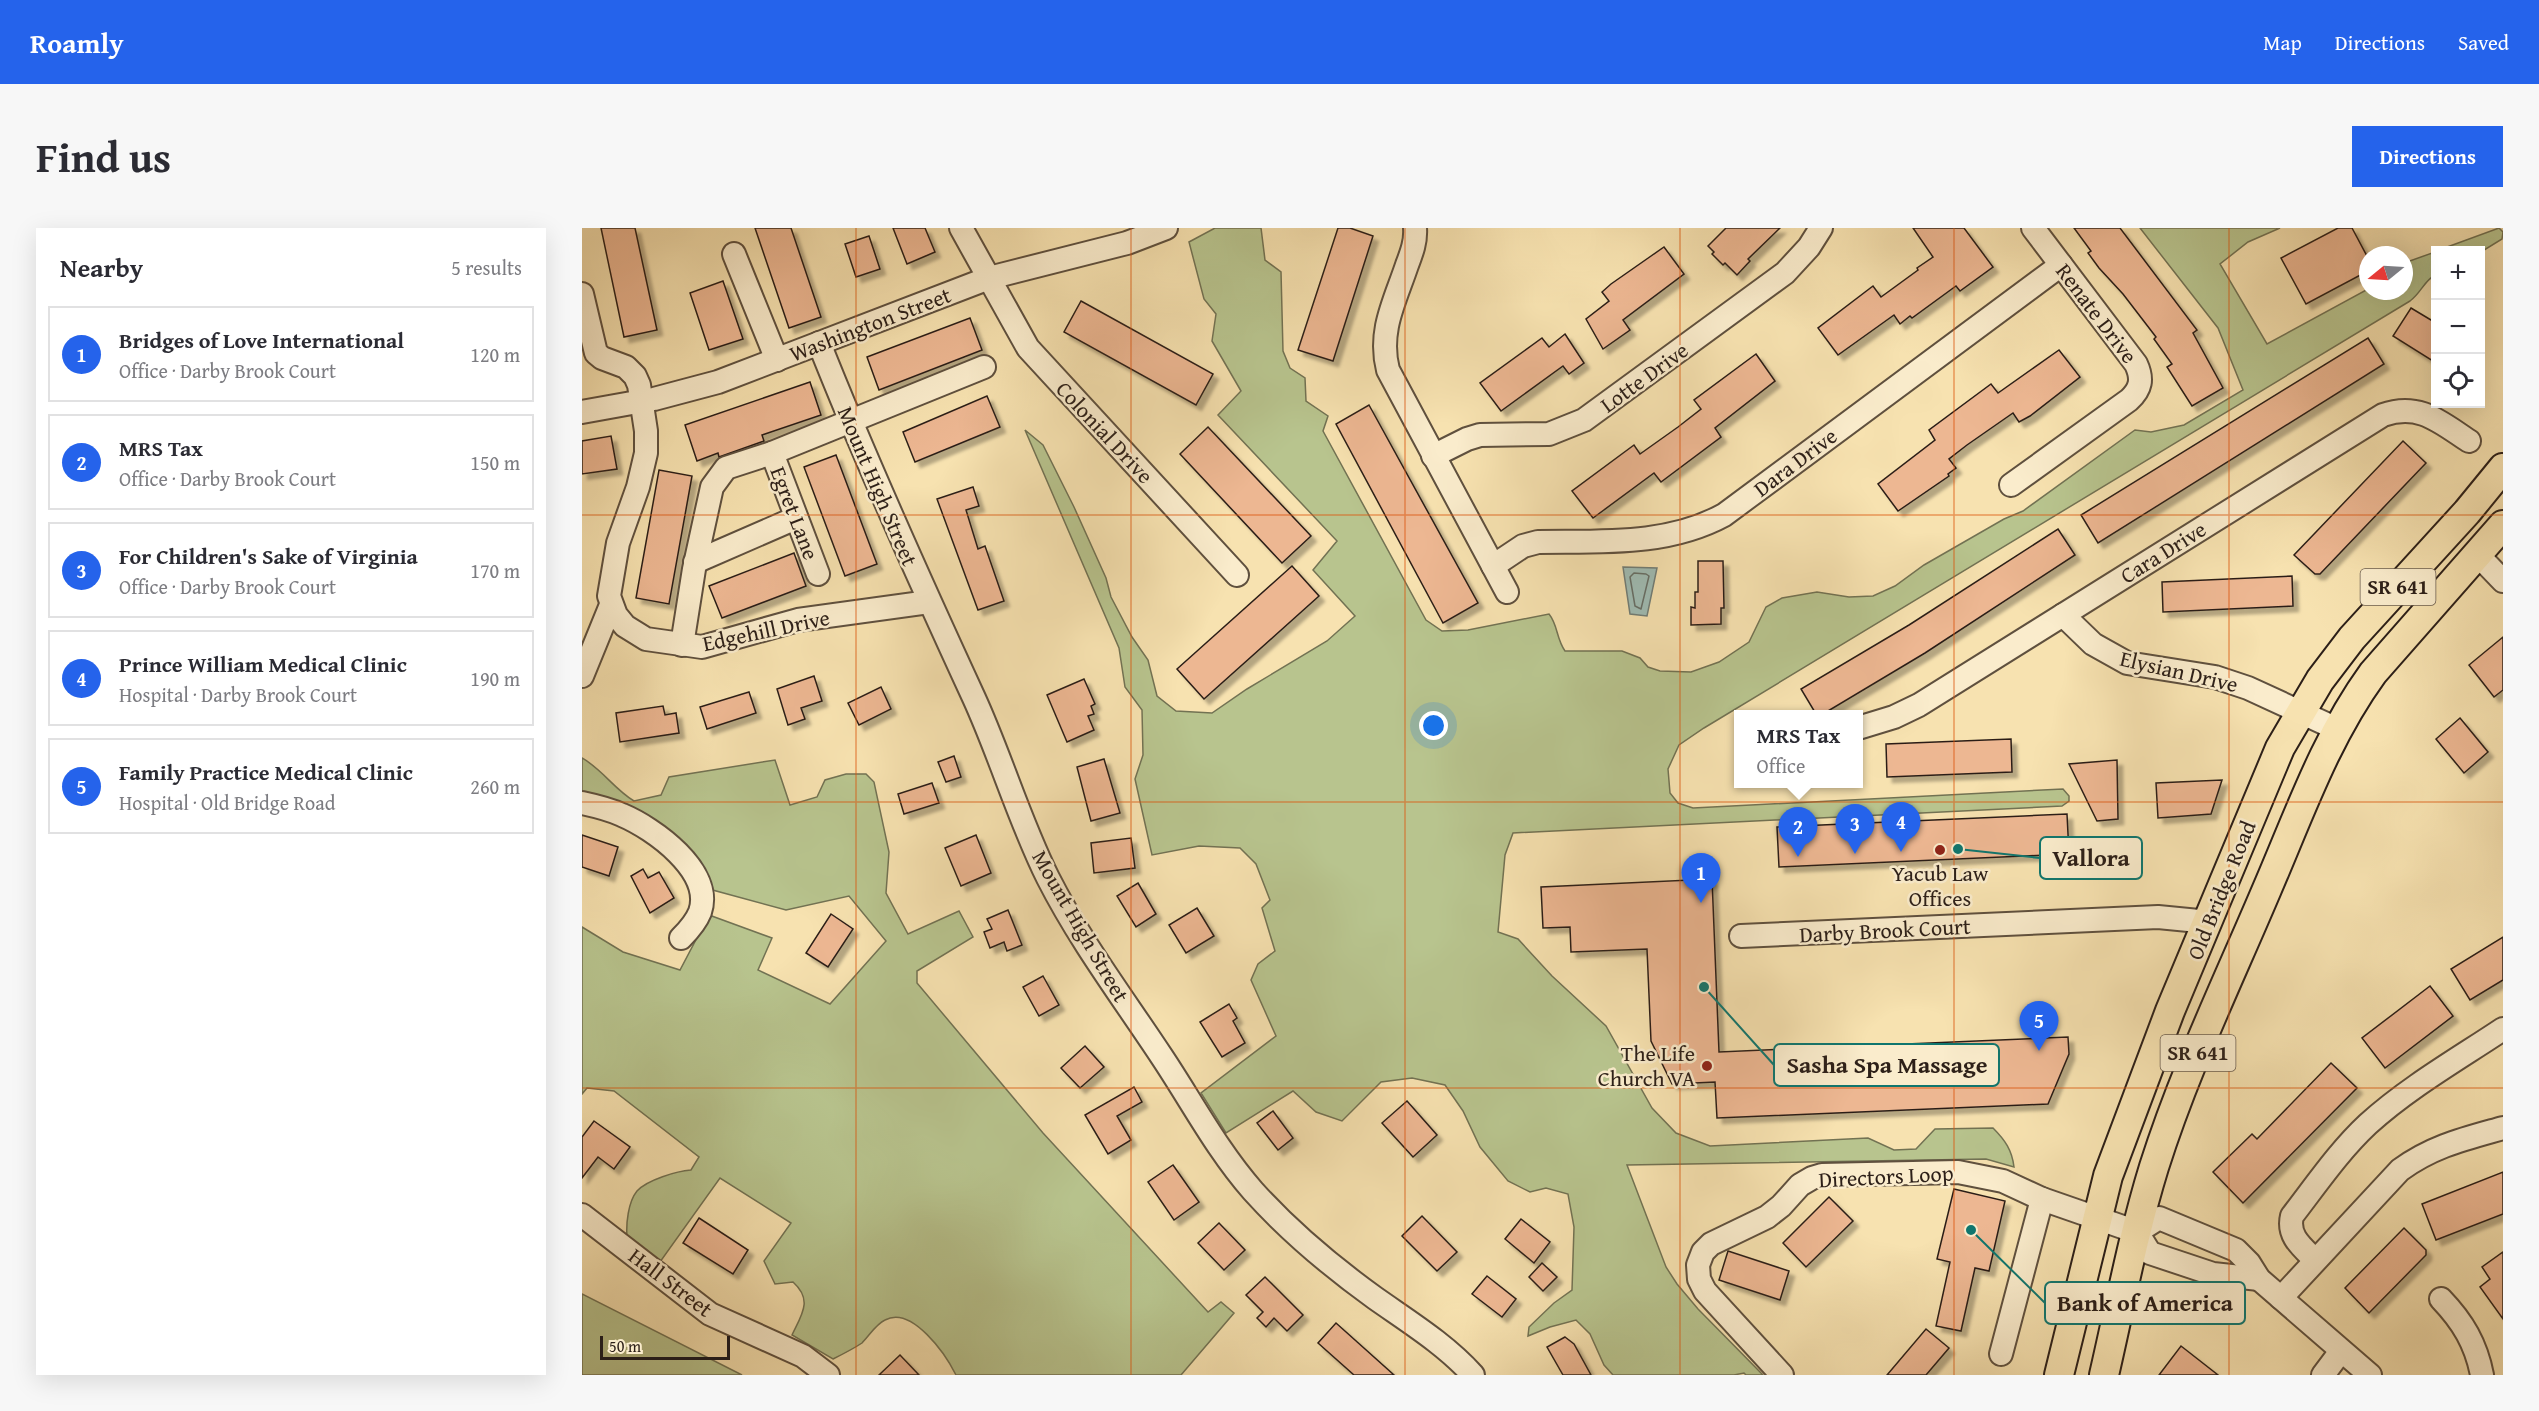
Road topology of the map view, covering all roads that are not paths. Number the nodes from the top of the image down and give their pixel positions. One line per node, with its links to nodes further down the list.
1 (961, 228): 8 (street, Colonial Drive)
2 (1415, 228): 19 (street)
3 (1821, 228): 19 (street, Lotte Drive)
4 (2033, 228): 7 (street, Renate Drive)
5 (1162, 230): 8 (street, Washington Street)
6 (734, 254): 12 (street)
7 (2061, 265): 21 (street, Renate Drive); 26 (street, Dara Drive)
8 (989, 278): 11 (street, Washington Street); 28 (street, Colonial Drive)
9 (582, 294): 10 (street)
10 (584, 317): 14 (street)
11 (819, 343): 12 (street, Washington Street); 16 (street, Mount High Street)
12 (777, 360): 14 (street, Washington Street)
13 (984, 367): 16 (street)
14 (642, 402): 15 (street, Washington Street); 32 (street)
15 (582, 412)
16 (849, 420): 18 (street); 31 (street, Mount High Street)
17 (2469, 441): 33 (street, Cara Drive)
18 (772, 453): 22 (street, Egret Lane); 25 (street)
19 (1433, 456): 26 (street)
20 (2503, 468): 36 (main road, Old Bridge Road / SR 641)
21 (2011, 485)
22 (796, 518): 25 (street); 27 (street, Egret Lane)
23 (2503, 525): 24 (main road, Old Bridge Road / SR 641)
24 (2477, 554): 29 (street); 38 (main road, Old Bridge Road / SR 641)
25 (695, 562): 34 (street)
26 (1493, 566): 30 (street)
27 (818, 574)
28 (1237, 575)
29 (2503, 581)
30 (1507, 592)
31 (929, 602): 34 (street, Edgehill Drive); 56 (street, Mount High Street)
32 (611, 605): 34 (street, Edgehill Drive); 35 (street)
33 (2063, 615): 36 (street, Elysian Drive); 37 (street, Cara Drive)
34 (682, 645)
35 (582, 676)
36 (2300, 711): 38 (street, Elysian Drive); 40 (main road, Old Bridge Road / SR 641)
37 (1863, 726)
38 (2337, 729): 48 (main road, Old Bridge Road / SR 641)
39 (582, 803): 42 (street)
40 (2209, 922): 41 (street, Darby Brook Court); 47 (main road, Old Bridge Road / SR 641)
41 (1741, 936)
42 (681, 938)
43 (2503, 1029): 49 (street)
44 (2503, 1128): 49 (street)
45 (2042, 1199): 47 (street, Directors Loop); 54 (street); 57 (street, Directors Loop)
46 (582, 1215): 55 (street, Hall Street)
47 (2097, 1219): 48 (street, Directors Loop); 58 (main road, Old Bridge Road / SR 641)
48 (2137, 1232): 50 (street); 50 (street); 59 (main road, Old Bridge Road / SR 641)
49 (2315, 1260): 51 (street)
50 (2259, 1279): 51 (street)
51 (2281, 1298): 53 (street)
52 (2441, 1299): 62 (street)
53 (2342, 1351): 60 (street); 61 (street)
54 (2001, 1354)
55 (828, 1375)
56 (1473, 1375)
57 (1782, 1375)
58 (2059, 1375)
59 (2104, 1375)
60 (2323, 1375)
61 (2370, 1375)
62 (2482, 1375)

